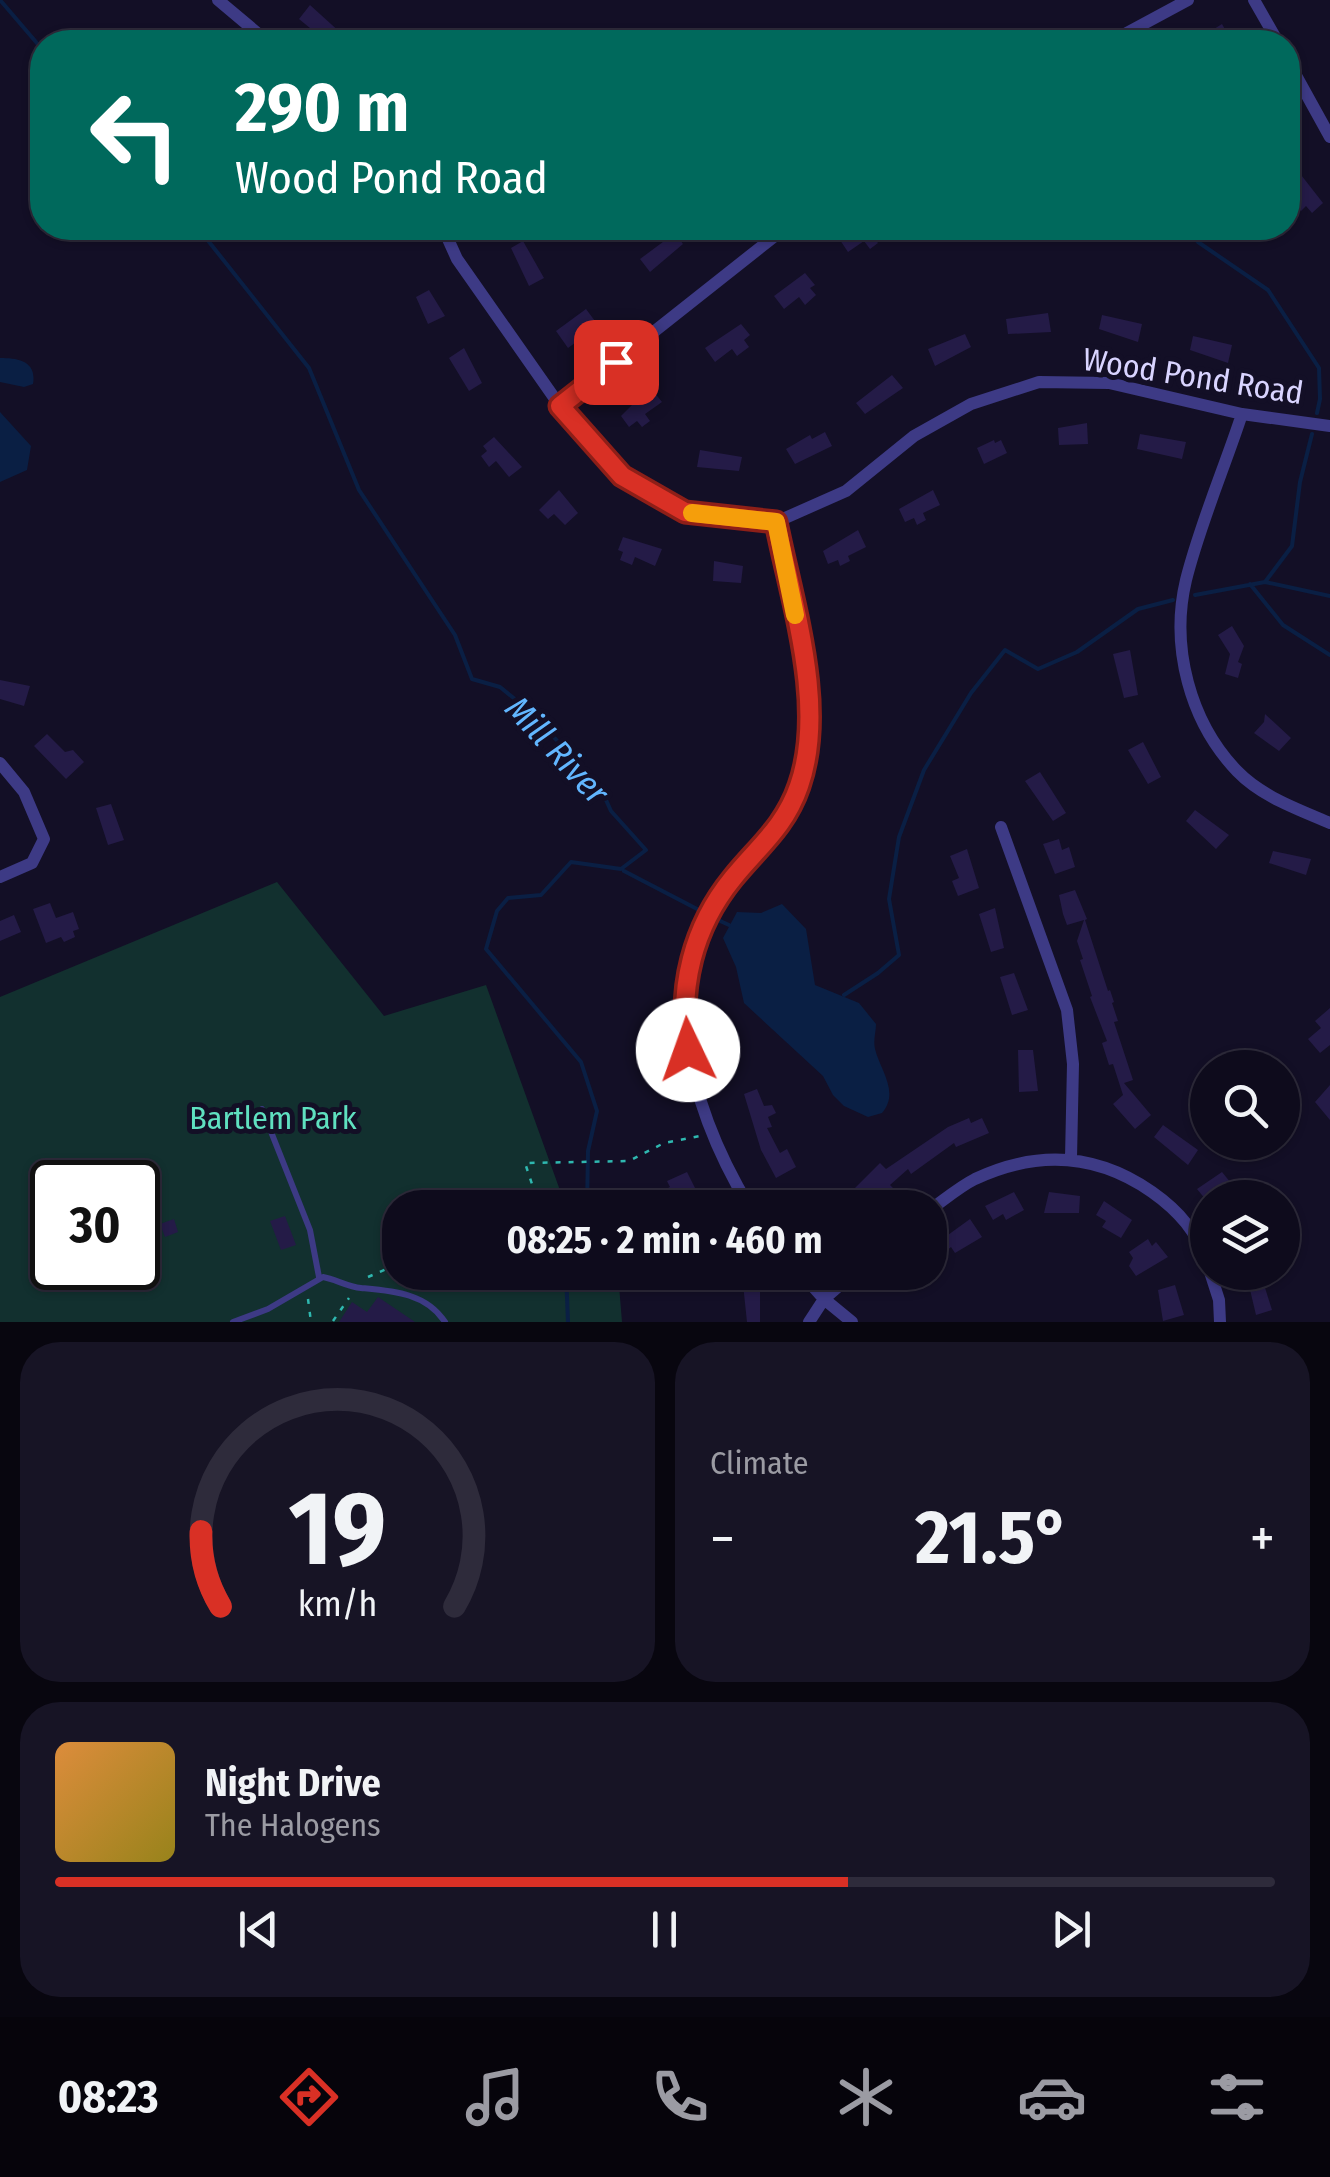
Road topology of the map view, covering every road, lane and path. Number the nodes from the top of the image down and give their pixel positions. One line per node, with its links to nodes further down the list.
1 (218, 0): 4 (street)
2 (1188, 0): 5 (street)
3 (1254, 0): 6 (street)
4 (254, 30)
5 (1132, 30)
6 (1271, 30)
7 (1300, 82): 8 (street)
8 (1330, 136)
9 (449, 240): 11 (street)
10 (770, 240): 11 (street)
11 (560, 406): 14 (street)
12 (1242, 414): 13 (street, Wood Pond Road); 14 (street, Wood Pond Road); 16 (street)
13 (1330, 426)
14 (776, 522): 20 (street)
15 (0, 763): 18 (street)
16 (1330, 822)
17 (1001, 826): 21 (street)
18 (0, 877)
19 (262, 1109): 27 (lane)
20 (711, 1132): 22 (path); 23 (street)
21 (1071, 1158): 24 (street); 25 (street)
22 (534, 1190)
23 (741, 1190)
24 (947, 1198)
25 (1190, 1230)
26 (382, 1270): 29 (path)
27 (320, 1278): 28 (lane); 29 (lane)
28 (306, 1284): 34 (lane); 35 (path)
29 (357, 1288): 36 (path); 37 (lane)
30 (816, 1290): 33 (street)
31 (834, 1290): 33 (street)
32 (1216, 1290): 40 (street)
33 (824, 1299): 38 (street); 39 (street)
34 (233, 1322)
35 (311, 1322)
36 (332, 1322)
37 (445, 1322)
38 (809, 1322)
39 (852, 1322)
40 (1220, 1322)

